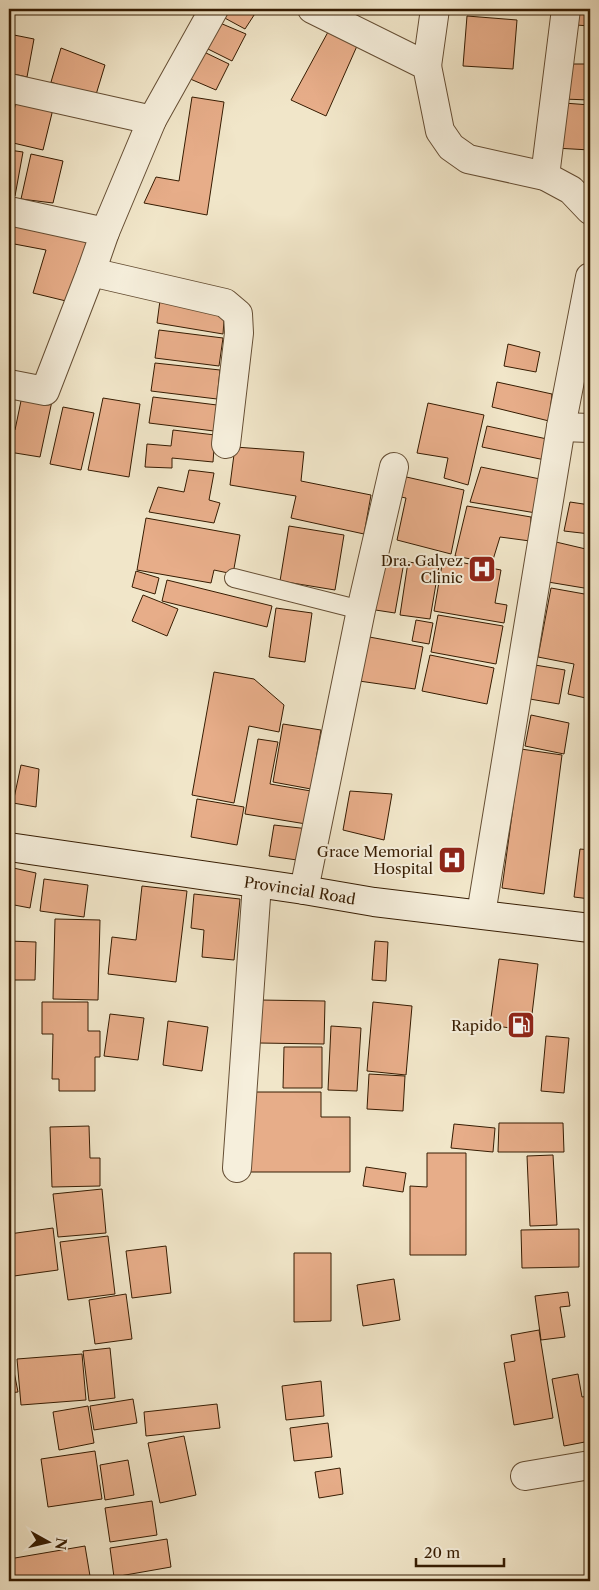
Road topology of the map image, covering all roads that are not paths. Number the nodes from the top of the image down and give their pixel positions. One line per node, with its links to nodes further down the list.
1 (214, 9): 7 (street)
2 (312, 9): 5 (street)
3 (436, 9): 5 (street)
4 (566, 9): 8 (street)
5 (427, 66): 8 (street)
6 (9, 88): 7 (street)
7 (152, 120): 11 (street)
8 (545, 176): 9 (street)
9 (590, 210)
10 (9, 211): 11 (street)
11 (105, 232): 12 (street)
12 (92, 272): 14 (street); 17 (street)
13 (590, 277): 15 (street)
14 (9, 384)
15 (561, 427): 16 (street); 24 (street)
16 (590, 428)
17 (226, 444)
18 (394, 467): 20 (street)
19 (234, 578): 20 (lane)
20 (361, 610): 23 (street)
21 (9, 847): 22 (street, Provincial Road)
22 (257, 884): 23 (street, Provincial Road); 26 (street)
23 (304, 890): 24 (street, Provincial Road)
24 (481, 914): 25 (street, Provincial Road)
25 (590, 928)
26 (237, 1168)
27 (590, 1465): 28 (street)
28 (525, 1476)

